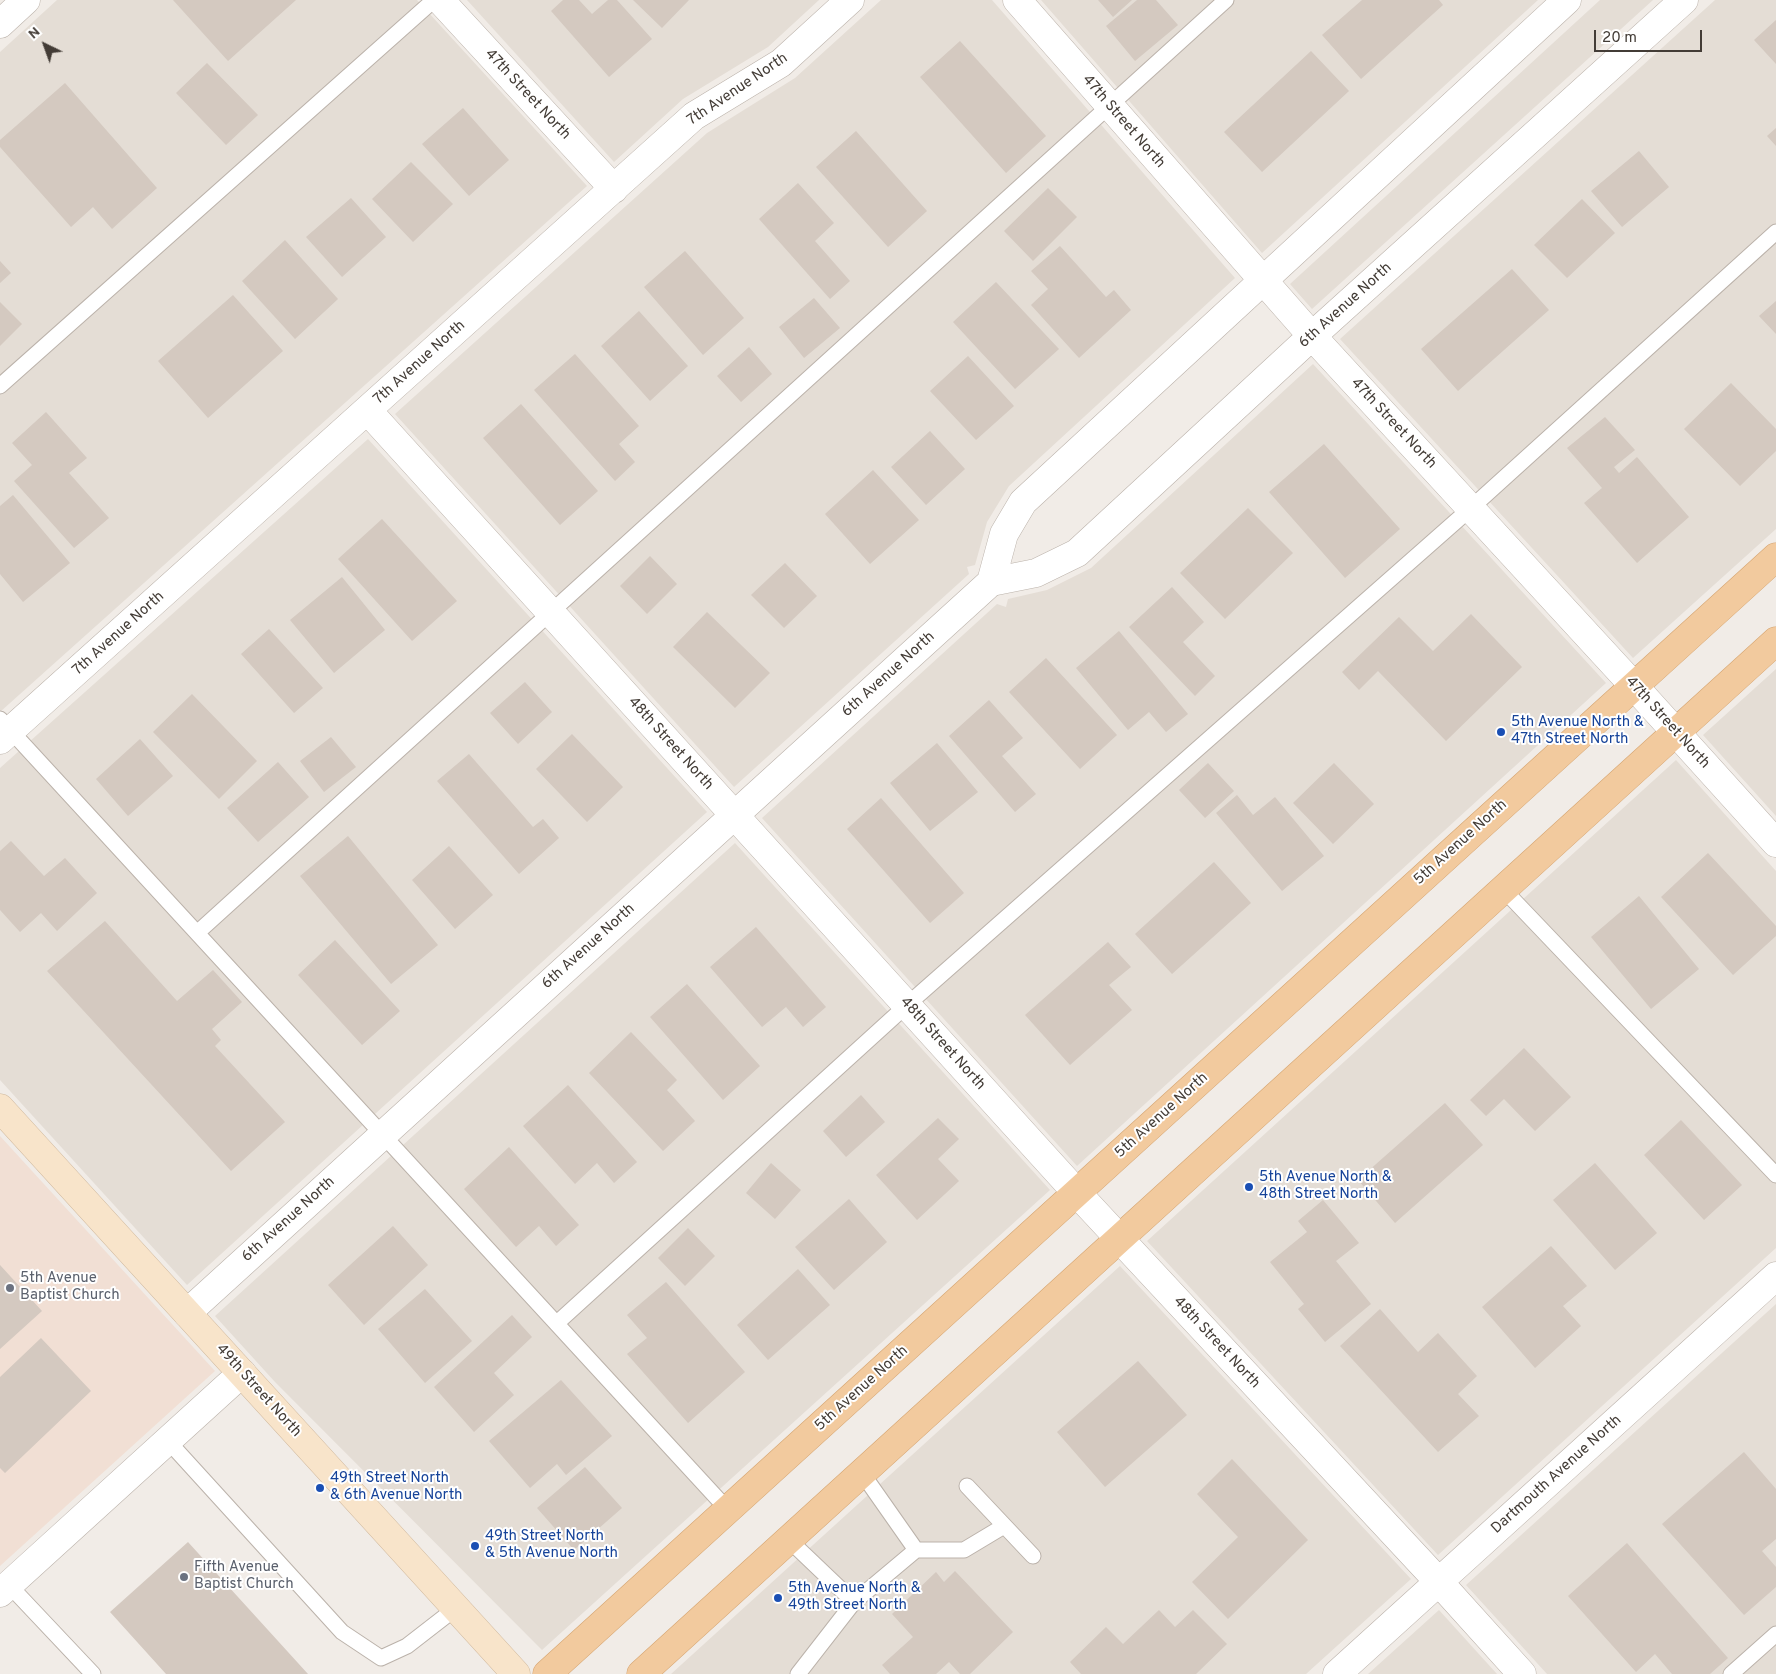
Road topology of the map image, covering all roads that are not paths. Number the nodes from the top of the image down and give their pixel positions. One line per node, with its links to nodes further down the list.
1 (26, 0): 9 (street)
2 (434, 0): 15 (lane)
3 (440, 0): 11 (street, 47th Street North)
4 (850, 0): 11 (street, 7th Avenue North)
5 (1016, 0): 10 (street, 47th Street North)
6 (1226, 0): 10 (lane)
7 (1567, 0): 13 (street)
8 (1684, 0): 14 (street, 6th Avenue North)
9 (0, 24)
10 (1109, 106): 13 (street, 47th Street North); 20 (lane)
11 (614, 189): 16 (street, 7th Avenue North)
12 (1776, 232): 17 (lane)
13 (1262, 281): 14 (street, 47th Street North); 19 (street)
14 (1312, 336): 17 (street, 47th Street North); 19 (street, 6th Avenue North)
15 (0, 386)
16 (368, 411): 20 (street, 48th Street North); 23 (street, 7th Avenue North)
17 (1471, 508): 22 (street, 47th Street North); 29 (lane)
18 (1776, 557): 22 (main road, 5th Avenue North)
19 (991, 582): 25 (street, 6th Avenue North)
20 (550, 612): 25 (street, 48th Street North); 28 (lane)
21 (1776, 641): 24 (main road)
22 (1634, 686): 24 (street, 47th Street North); 33 (main road, 5th Avenue North)
23 (3, 730): 28 (lane)
24 (1676, 732): 26 (street, 47th Street North); 27 (main road)
25 (734, 815): 29 (street, 48th Street North); 31 (street, 6th Avenue North)
26 (1776, 843)
27 (1503, 889): 32 (lane); 34 (main road)
28 (197, 933): 31 (lane)
29 (907, 1005): 33 (street, 48th Street North); 37 (lane)
30 (0, 1108): 36 (main road, 49th Street North)
31 (383, 1135): 36 (street, 6th Avenue North); 37 (lane)
32 (1776, 1175)
33 (1077, 1193): 34 (street, 48th Street North); 42 (main road, 5th Avenue North)
34 (1119, 1238): 40 (main road); 47 (street, 48th Street North)
35 (1776, 1276): 47 (street, Dartmouth Avenue North)
36 (187, 1312): 38 (main road, 49th Street North)
37 (557, 1324): 42 (lane)
38 (242, 1373): 39 (street); 50 (main road, 49th Street North)
39 (168, 1441): 48 (street); 50 (lane)
40 (862, 1473): 44 (main road); 45 (lane)
41 (967, 1486): 43 (lane)
42 (728, 1510): 54 (main road, 5th Avenue North)
43 (1004, 1526): 45 (lane); 46 (lane)
44 (788, 1540): 49 (lane); 55 (main road)
45 (916, 1550): 49 (lane)
46 (1033, 1556)
47 (1439, 1582): 57 (street, Dartmouth Avenue North); 58 (street, 48th Street North)
48 (5, 1589): 52 (lane)
49 (854, 1602): 56 (lane)
50 (456, 1608): 53 (main road, 49th Street North)
51 (1776, 1634): 59 (lane)
52 (93, 1674)
53 (516, 1674)
54 (547, 1674)
55 (640, 1674)
56 (798, 1674)
57 (1337, 1674)
58 (1522, 1674)
59 (1731, 1674)

